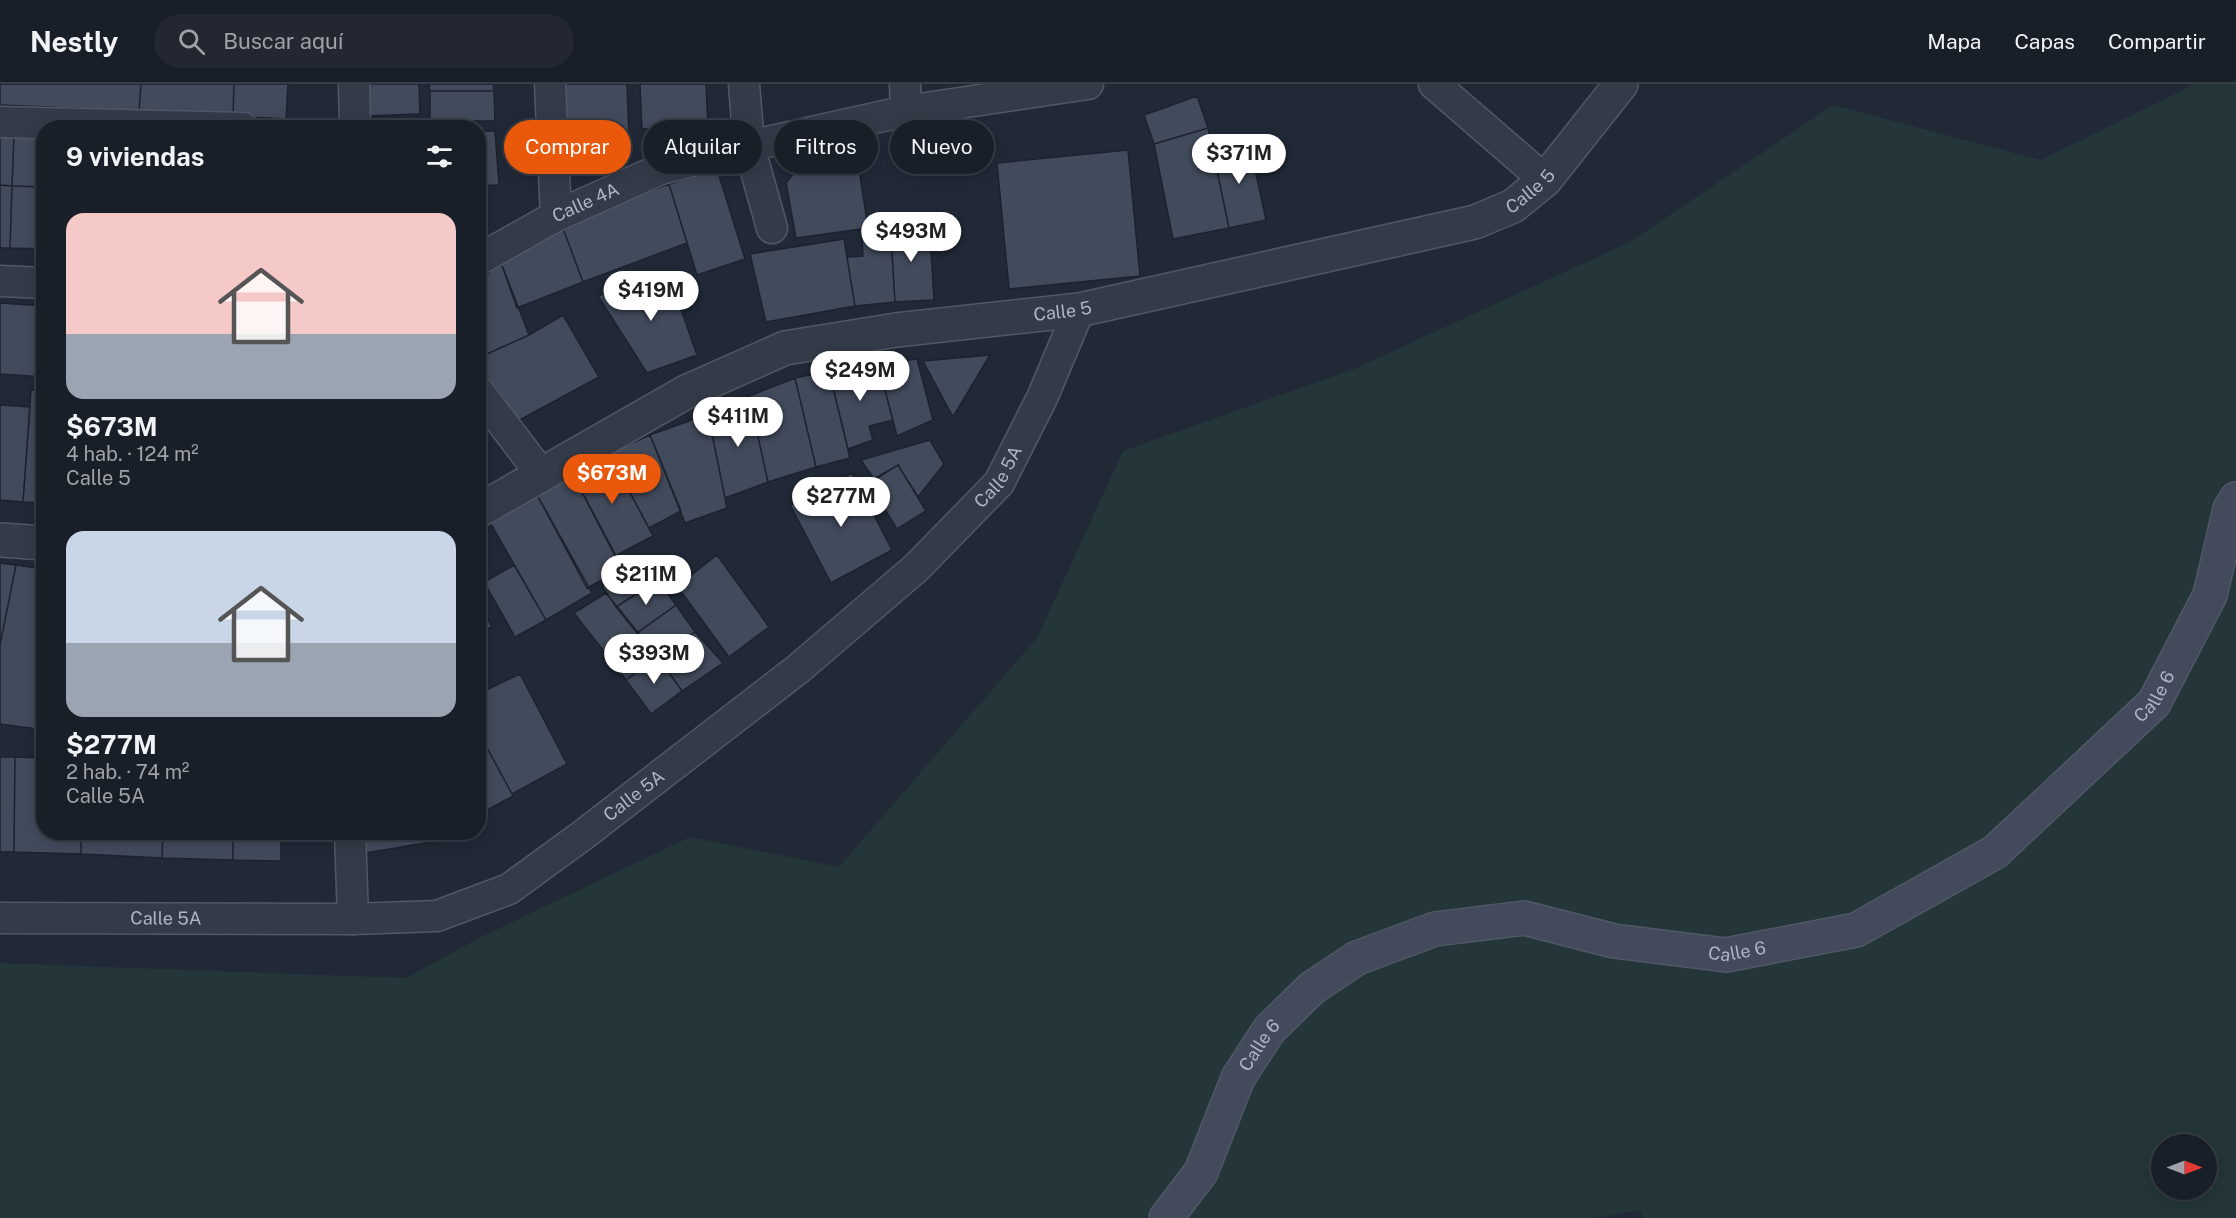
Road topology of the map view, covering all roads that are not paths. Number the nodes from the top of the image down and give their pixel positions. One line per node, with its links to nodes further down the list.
1 (354, 84): 8 (street)
2 (550, 84): 16 (street)
3 (744, 84): 9 (street)
4 (1088, 84): 7 (street, Calle 4A)
5 (1434, 84): 15 (street)
6 (1621, 84): 15 (street, Calle 5)
7 (905, 98): 12 (street, Calle 4A)
8 (355, 120)
9 (747, 120)
10 (0, 122): 11 (street)
11 (36, 123)
12 (762, 142)
13 (650, 174): 16 (street, Calle 4A)
14 (757, 174): 17 (street)
15 (1545, 180): 21 (street, Calle 5)
16 (556, 216): 18 (street, Calle 4A)
17 (772, 228)
18 (486, 256)
19 (0, 281): 20 (street)
20 (36, 283)
21 (1079, 310): 23 (street, Calle 5); 30 (street, Calle 5A)
22 (486, 402): 23 (street)
23 (542, 476): 25 (street, Calle 5)
24 (2236, 499): 31 (main road, Calle 6)
25 (486, 507)
26 (0, 540): 27 (street)
27 (36, 542)
28 (350, 840): 30 (street)
29 (0, 918): 30 (street, Calle 5A)
30 (353, 919)
31 (1166, 1218)

